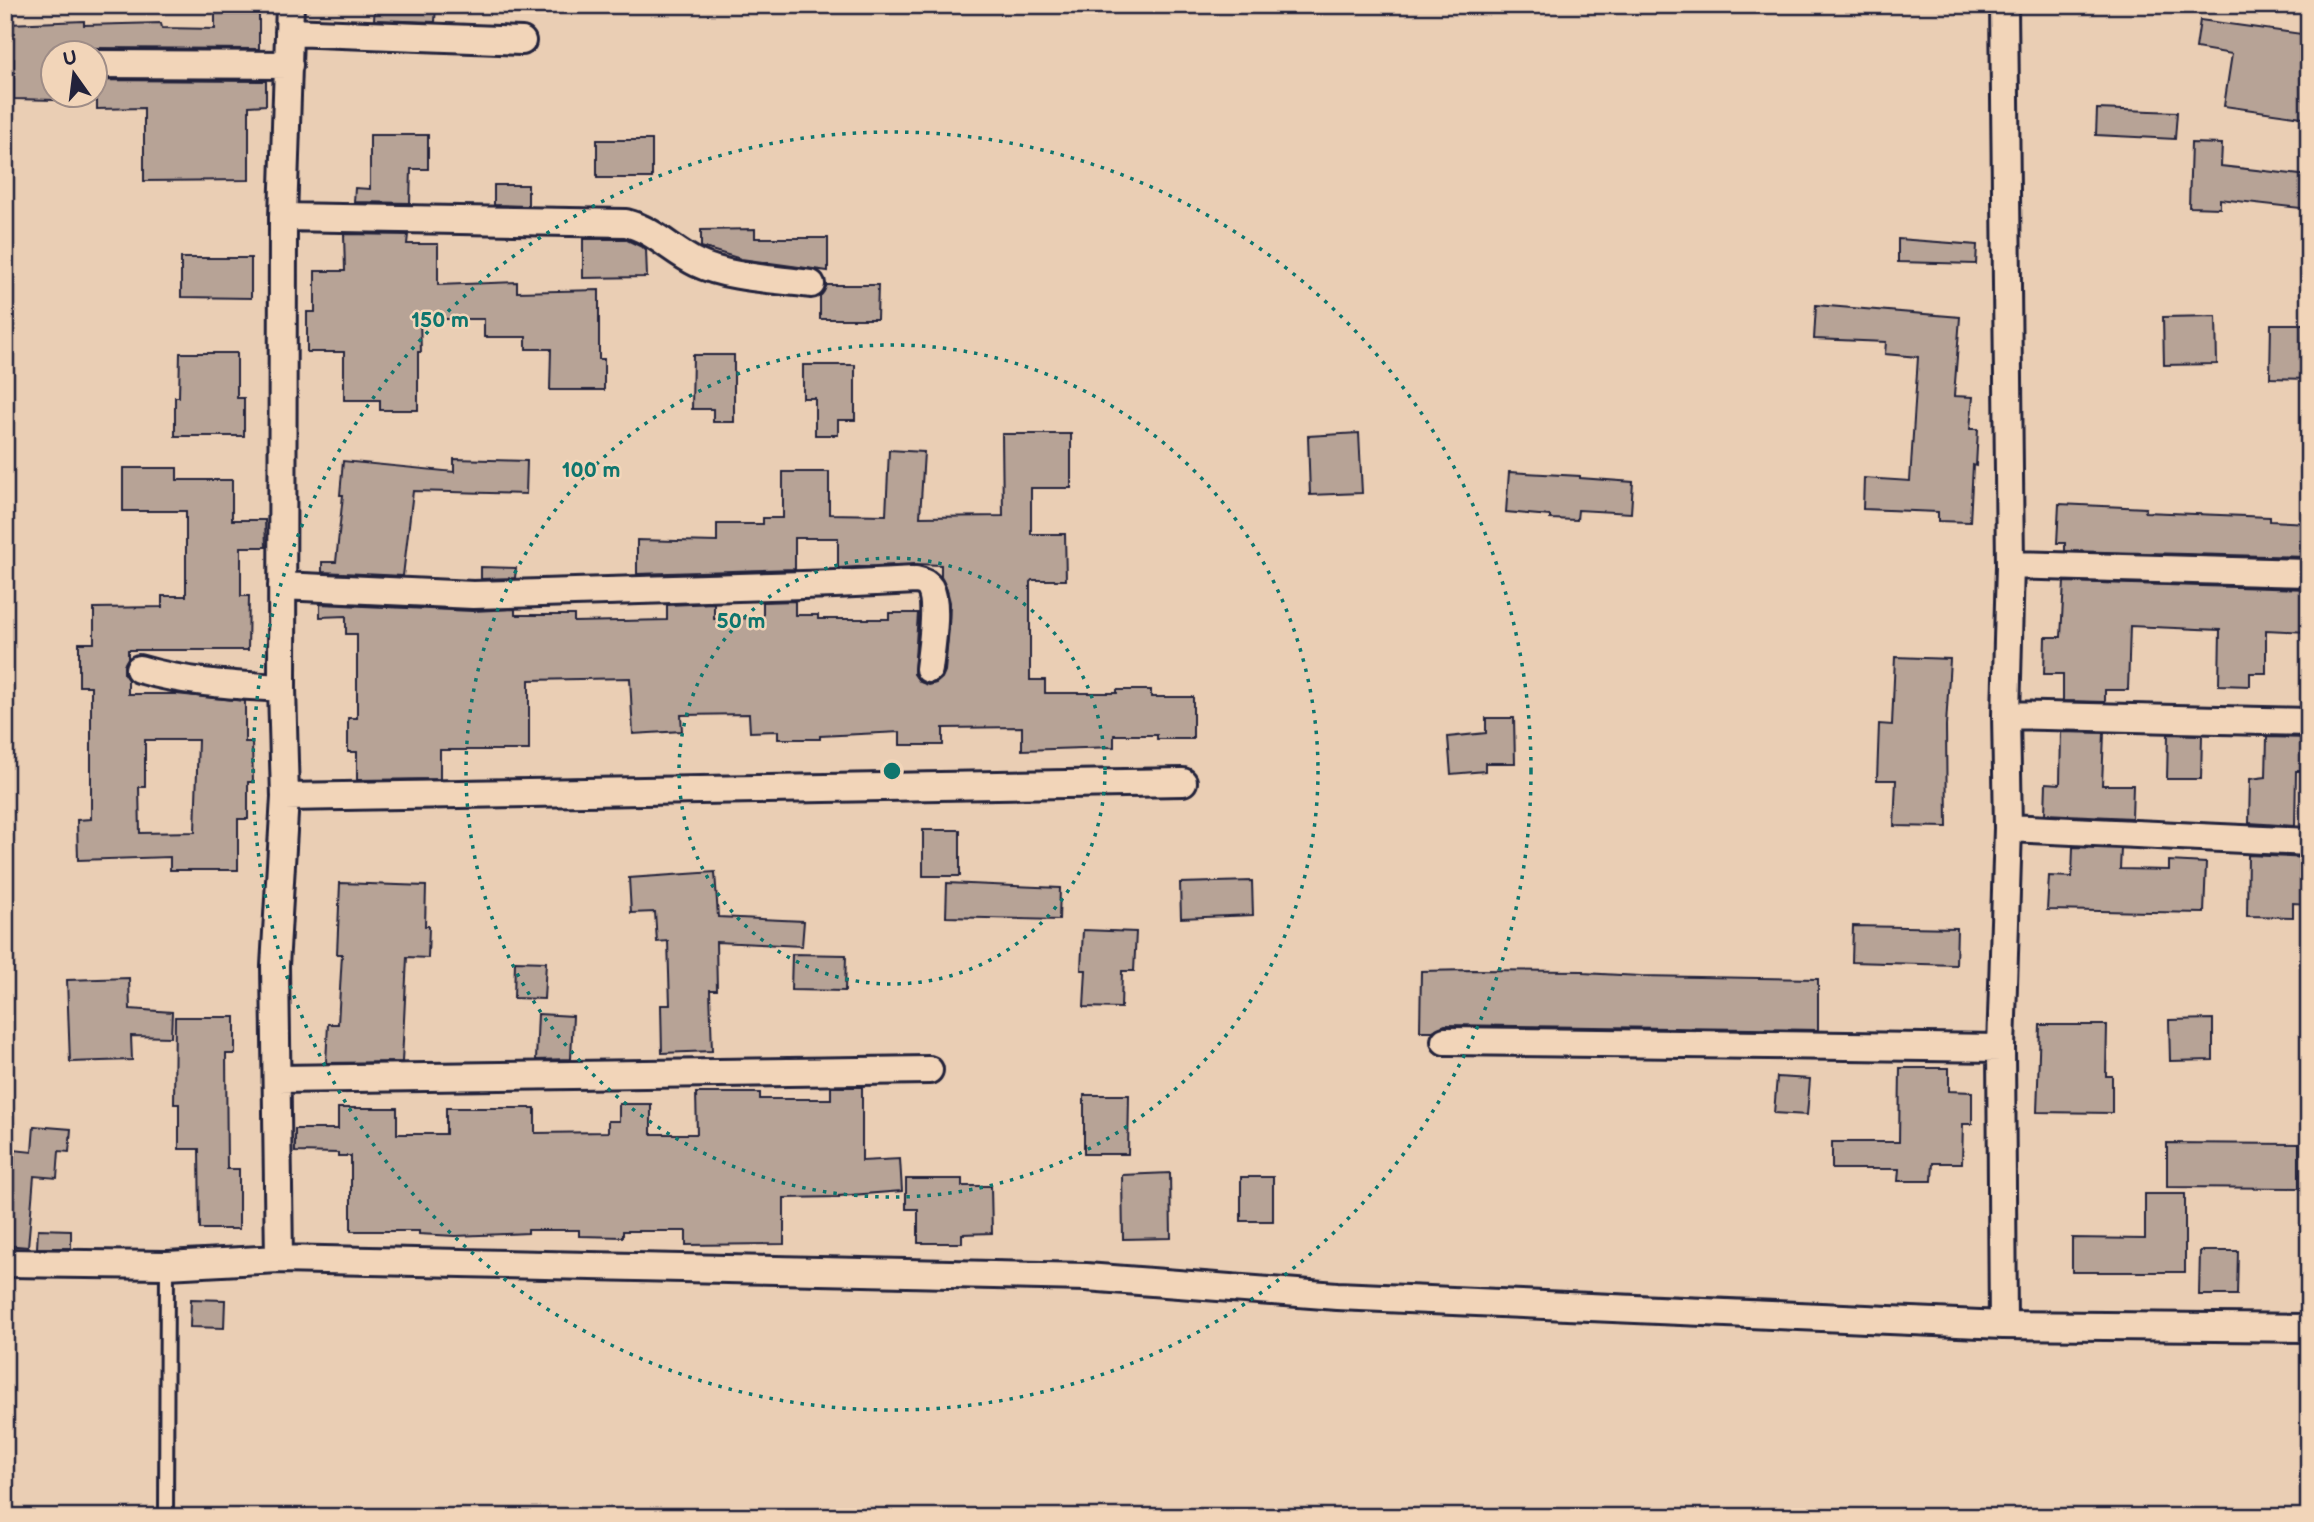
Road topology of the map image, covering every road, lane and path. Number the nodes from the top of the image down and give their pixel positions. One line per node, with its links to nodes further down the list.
1 (290, 5): 3 (street)
2 (2004, 5): 9 (street)
3 (289, 32): 4 (street); 6 (street)
4 (522, 41)
5 (108, 64): 6 (street)
6 (289, 65): 7 (street)
7 (283, 217): 8 (street); 11 (street)
8 (811, 284)
9 (2010, 565): 10 (street); 15 (street)
10 (2309, 573)
11 (282, 586): 13 (street); 14 (street)
12 (139, 669): 14 (street)
13 (929, 669)
14 (282, 688): 18 (street)
15 (2006, 715): 16 (street); 19 (street)
16 (2309, 722)
17 (1183, 782): 18 (street)
18 (285, 797): 24 (street)
19 (2008, 828): 20 (street); 22 (street)
20 (2309, 842)
21 (1445, 1041): 22 (street)
22 (2001, 1048): 28 (street)
23 (929, 1070): 24 (street)
24 (278, 1079): 25 (street)
25 (279, 1259): 27 (street); 28 (street)
26 (5, 1263): 27 (street)
27 (167, 1265): 30 (lane)
28 (2003, 1325): 29 (street)
29 (2309, 1328)
30 (166, 1517)

